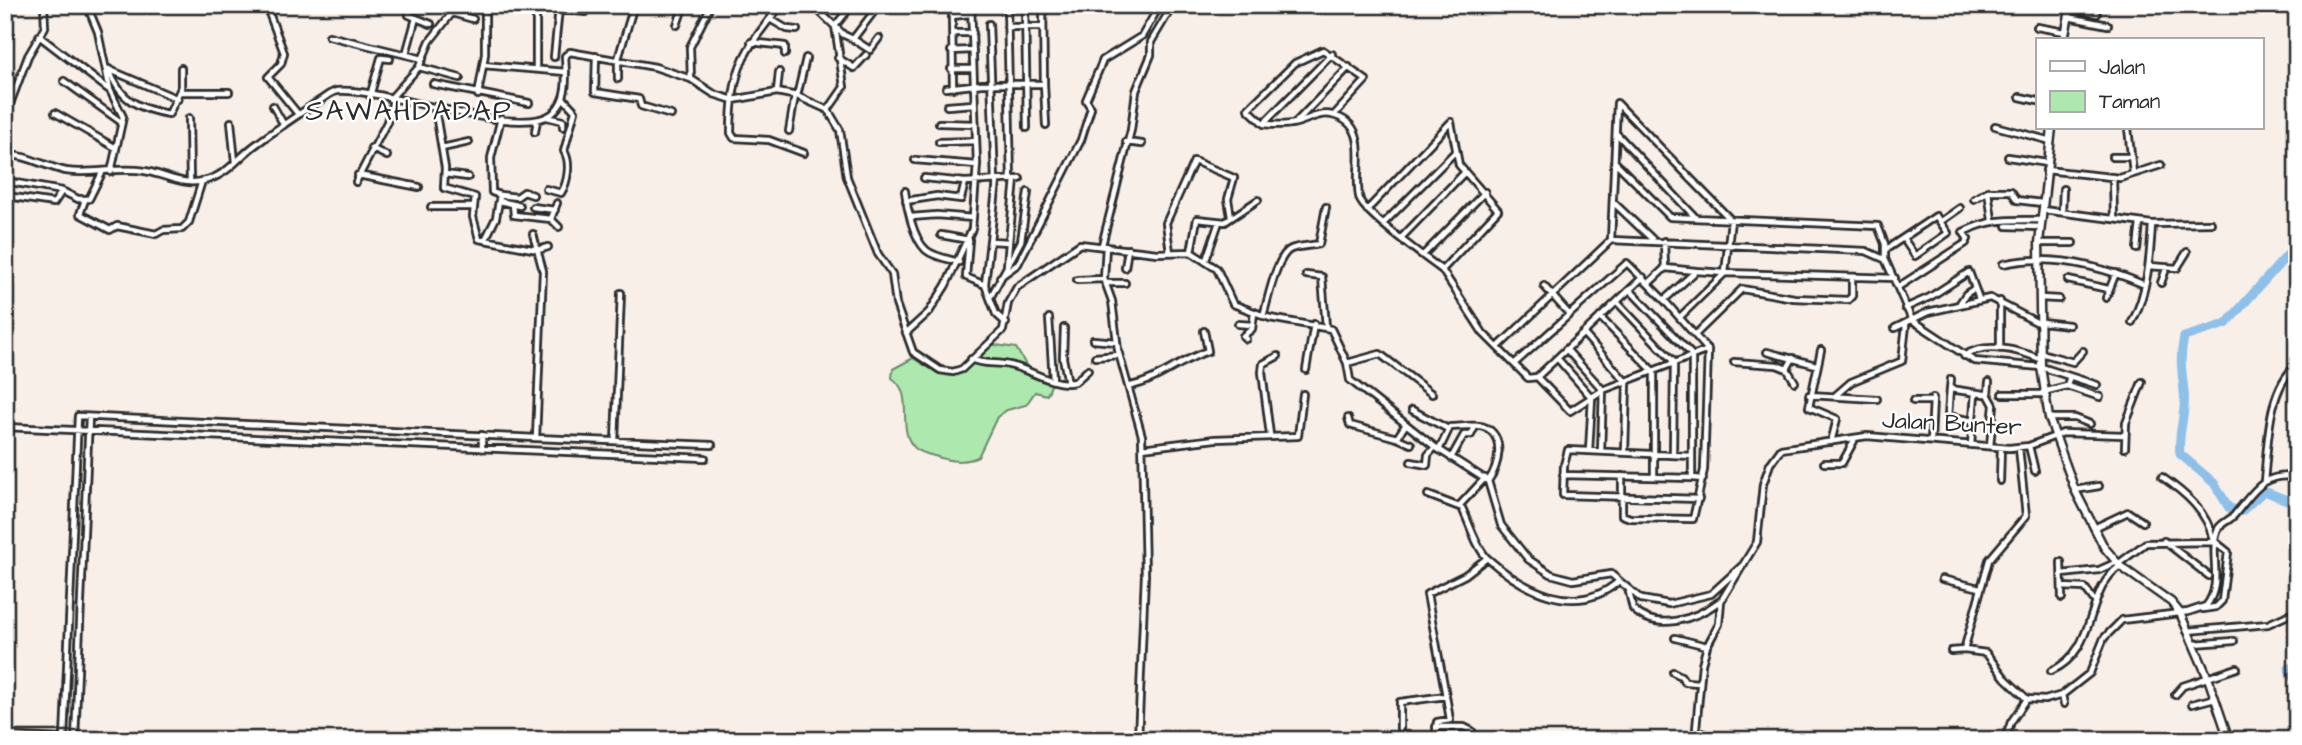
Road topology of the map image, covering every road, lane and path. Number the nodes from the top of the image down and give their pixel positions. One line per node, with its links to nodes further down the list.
1 (44, 5): 46 (street)
2 (87, 5): 69 (street)
3 (266, 5): 108 (street)
4 (411, 5): 30 (street)
5 (452, 5): 26 (street)
6 (485, 5): 65 (street)
7 (588, 5): 24 (street)
8 (622, 5): 22 (street)
9 (676, 5): 20 (street)
10 (781, 5): 32 (street)
11 (821, 5): 37 (street)
12 (852, 5): 37 (street)
13 (879, 5): 50 (street)
14 (971, 5): 27 (street)
15 (1007, 5): 38 (street)
16 (1025, 5): 39 (street)
17 (1043, 5): 40 (street)
18 (1160, 5): 256 (street)
19 (1173, 5): 137 (street)
20 (684, 6): 35 (street)
21 (533, 7): 24 (street); 70 (street)
22 (635, 7): 64 (street)
23 (2071, 7): 28 (street); 29 (main road)
24 (559, 8): 59 (street)
25 (708, 12): 77 (street)
26 (452, 13): 31 (street); 63 (street)
27 (970, 14): 44 (street); 45 (street)
28 (2097, 14)
29 (2068, 17): 36 (street); 43 (main road)
30 (416, 18): 33 (street); 54 (street)
31 (472, 19)
32 (770, 19): 42 (street); 51 (street)
33 (431, 24)
34 (989, 24): 81 (street)
35 (677, 25)
36 (2108, 25)
37 (835, 26): 50 (street); 60 (street)
38 (1007, 27): 39 (street); 79 (street)
39 (1025, 27): 40 (street); 82 (street)
40 (1043, 27): 83 (street)
41 (2037, 27): 43 (street)
42 (797, 30)
43 (2065, 32): 49 (main road)
44 (952, 33): 45 (street); 53 (street)
45 (973, 33): 52 (street)
46 (39, 36): 87 (street); 101 (street)
47 (329, 36): 54 (street)
48 (879, 38): 50 (street)
49 (2064, 38)
50 (853, 39)
51 (751, 42): 55 (street); 98 (street)
52 (973, 50): 53 (street); 72 (street)
53 (951, 51): 71 (street)
54 (405, 54): 63 (street)
55 (785, 54)
56 (1332, 54): 66 (street); 110 (street); 120 (street)
57 (866, 55): 60 (street)
58 (596, 56): 64 (street); 73 (street); 109 (street)
59 (554, 57)
60 (837, 57): 106 (street)
61 (806, 58): 93 (street)
62 (390, 59): 92 (street)
63 (423, 59): 67 (street)
64 (618, 59): 76 (street); 77 (street)
65 (483, 65): 70 (street); 91 (street)
66 (1349, 66): 111 (street); 121 (street)
67 (419, 67): 75 (street); 97 (street)
68 (181, 68): 88 (street)
69 (108, 69): 87 (street); 96 (street); 96 (street)
70 (536, 69): 73 (street)
71 (951, 69): 72 (street); 86 (street)
72 (973, 69): 84 (street)
73 (566, 72): 95 (street)
74 (779, 72): 90 (street)
75 (460, 78)
76 (618, 79)
77 (691, 79): 98 (street)
78 (64, 80): 116 (street)
79 (1008, 83): 81 (street); 82 (street); 164 (street)
80 (432, 84): 91 (street)
81 (990, 84): 84 (street); 167 (street)
82 (1026, 84): 83 (street); 127 (street)
83 (1044, 84): 123 (street)
84 (974, 86): 86 (street); 102 (street)
85 (946, 88): 86 (street)
86 (953, 88)
87 (110, 90): 116 (street)
88 (180, 92): 89 (street); 96 (street)
89 (229, 92)
90 (777, 92): 93 (street); 98 (street)
91 (478, 95): 100 (street)
92 (370, 96): 97 (street); 108 (street)
93 (796, 96): 106 (street); 130 (street)
94 (2020, 97): 99 (street)
95 (563, 98): 112 (street); 173 (street)
96 (178, 99)
97 (392, 100): 105 (street); 140 (street)
98 (733, 100): 142 (street)
99 (2036, 101)
100 (530, 103)
101 (9, 104)
102 (974, 104): 103 (street); 119 (street)
103 (947, 106)
104 (272, 107): 122 (street)
105 (435, 108): 114 (street); 141 (street)
106 (828, 110): 305 (street)
107 (55, 114): 139 (street)
108 (298, 114): 122 (street)
109 (671, 115)
110 (1273, 115): 120 (street); 124 (street)
111 (1334, 115): 121 (street); 198 (street)
112 (546, 117): 115 (street); 126 (street)
113 (189, 118): 171 (street)
114 (501, 118): 115 (street); 182 (street)
115 (537, 120): 131 (street)
116 (121, 122): 139 (street)
117 (231, 122): 151 (street)
118 (939, 123): 119 (street)
119 (975, 124): 133 (street)
120 (1264, 124): 124 (street)
121 (1294, 124): 124 (street)
122 (284, 125): 151 (street)
123 (1045, 125)
124 (1282, 125)
125 (1996, 126): 134 (street)
126 (563, 127)
127 (1027, 128)
128 (2052, 130): 134 (main road)
129 (2128, 130): 148 (street)
130 (789, 131)
131 (534, 132)
132 (1616, 133): 150 (street); 203 (street); 206 (street)
133 (976, 141): 136 (street); 152 (street)
134 (2050, 141): 154 (main road)
135 (469, 142): 141 (street)
136 (939, 142)
137 (1126, 142): 138 (street); 231 (street)
138 (1142, 144)
139 (116, 148): 155 (street)
140 (371, 148): 145 (street); 159 (street)
141 (442, 148): 160 (street)
142 (804, 153)
143 (1454, 153): 157 (street); 198 (street); 210 (street)
144 (5, 155): 156 (street)
145 (387, 156)
146 (2112, 157): 148 (street)
147 (2008, 158): 154 (street)
148 (2130, 158): 158 (street)
149 (915, 160): 152 (street)
150 (1614, 162): 187 (street); 203 (street)
151 (235, 163): 166 (street)
152 (977, 165): 170 (street)
153 (2161, 165): 158 (street)
154 (2047, 167): 163 (street); 191 (main road)
155 (111, 172): 156 (street); 171 (street)
156 (102, 173): 184 (street)
157 (1464, 173): 179 (street); 219 (street)
158 (2133, 173): 163 (street)
159 (358, 174): 168 (street); 172 (street)
160 (445, 174): 161 (street); 193 (street)
161 (468, 177)
162 (924, 178): 169 (street)
163 (2113, 178): 205 (street)
164 (1016, 179): 167 (street); 226 (street)
165 (5, 181): 175 (street)
166 (202, 181): 171 (street); 184 (street)
167 (996, 181): 170 (street); 225 (street)
168 (356, 182)
169 (965, 182): 170 (street); 186 (street)
170 (975, 182): 202 (street)
171 (190, 183)
172 (419, 187)
173 (546, 189)
174 (2063, 189): 199 (street)
175 (62, 191): 181 (street); 184 (street)
176 (905, 191): 186 (street)
177 (1988, 191): 183 (street); 191 (street); 207 (street)
178 (1028, 192): 247 (street)
179 (1485, 192): 240 (street); 251 (street)
180 (533, 195): 182 (street)
181 (7, 196)
182 (499, 198): 189 (street); 221 (street)
183 (1973, 199)
184 (85, 200)
185 (1258, 200): 201 (street)
186 (906, 201): 200 (street)
187 (1612, 201): 223 (street); 224 (street)
188 (557, 203): 197 (street)
189 (513, 204): 190 (street); 204 (street)
190 (520, 206)
191 (2042, 206): 199 (street); 211 (main road)
192 (431, 207): 193 (street)
193 (474, 207): 221 (street)
194 (533, 207): 197 (street)
195 (1326, 207): 287 (street)
196 (1959, 208): 209 (street)
197 (555, 210): 204 (street)
198 (1367, 210): 210 (street)
199 (2062, 212): 205 (street)
200 (911, 217): 202 (street); 244 (street)
201 (1231, 217): 208 (street); 238 (street)
202 (973, 218): 222 (street)
203 (1697, 218): 206 (street)
204 (551, 219): 216 (street)
205 (2115, 219): 212 (street)
206 (1731, 220): 230 (street); 236 (street)
207 (1992, 220): 211 (street); 269 (street)
208 (1219, 222): 239 (street); 242 (street)
209 (1940, 222): 220 (street); 220 (street)
210 (1384, 223): 219 (street)
211 (2040, 223): 215 (street); 228 (main road)
212 (2140, 223): 214 (street); 234 (street)
213 (2211, 223): 214 (street)
214 (2152, 224): 246 (street)
215 (2007, 226)
216 (559, 227)
217 (533, 234): 235 (street)
218 (942, 235): 222 (street)
219 (1401, 238): 240 (street)
220 (1903, 238): 236 (street)
221 (485, 240): 235 (street)
222 (969, 240): 244 (street); 266 (street)
223 (1611, 240): 224 (street); 274 (street)
224 (1654, 240): 227 (street)
225 (990, 241): 226 (street); 266 (street)
226 (1009, 242): 247 (street)
227 (1664, 242): 230 (street); 249 (street)
228 (2039, 243): 229 (street); 243 (main road)
229 (2073, 243)
230 (1729, 245): 241 (street); 253 (street)
231 (1104, 246): 233 (street); 262 (street); 293 (street)
232 (548, 247): 235 (street)
233 (1128, 249): 238 (street); 248 (street)
234 (2137, 249)
235 (538, 250): 380 (street)
236 (1885, 250): 241 (street)
237 (2187, 251): 250 (street)
238 (1170, 252): 239 (street)
239 (1191, 252): 242 (street)
240 (1423, 256): 251 (street)
241 (1885, 259): 259 (street)
242 (1206, 260): 285 (street)
243 (2040, 261): 245 (street); 254 (street); 276 (main road)
244 (959, 262): 305 (street)
245 (2003, 264)
246 (2149, 266): 250 (street); 267 (street)
247 (1007, 267): 256 (street)
248 (1125, 268)
249 (1665, 268): 252 (street); 264 (street)
250 (2166, 269): 265 (street)
251 (1442, 270): 311 (street)
252 (1696, 271): 253 (street); 280 (street)
253 (1725, 273): 258 (street); 289 (street)
254 (2116, 273): 267 (street); 271 (street)
255 (1306, 275): 301 (street)
256 (1000, 277): 275 (street)
257 (1643, 277): 264 (street); 272 (street); 286 (street)
258 (1853, 278): 259 (street); 307 (street)
259 (1895, 278): 269 (street)
260 (1077, 279): 262 (street)
261 (2068, 280): 271 (street)
262 (1105, 281): 263 (street); 310 (street)
263 (1125, 283)
264 (1649, 283): 280 (street)
265 (2161, 283)
266 (985, 285): 275 (street)
267 (2145, 285): 292 (street)
268 (1544, 286): 274 (street)
269 (1898, 287): 284 (street)
270 (1975, 288): 278 (street); 283 (street); 284 (street)
271 (2108, 289): 277 (street)
272 (1630, 290): 282 (street); 319 (street)
273 (621, 293): 384 (street)
274 (1552, 294): 286 (street); 311 (street)
275 (991, 297): 293 (street)
276 (2040, 298): 279 (street); 294 (main road)
277 (2106, 298)
278 (1979, 299): 281 (street); 283 (street)
279 (2059, 299)
280 (1664, 300): 289 (street)
281 (2000, 301): 294 (street); 313 (street)
282 (1617, 302): 288 (street); 327 (street)
283 (1960, 304): 291 (street)
284 (1905, 308): 291 (street)
285 (1254, 313): 287 (street); 298 (street)
286 (1568, 313): 330 (street)
287 (1263, 316): 296 (street)
288 (1601, 317): 306 (street); 337 (street)
289 (1680, 317): 307 (street)
290 (1049, 318): 341 (street)
291 (1912, 320): 299 (street); 321 (street)
292 (2132, 322)
293 (1006, 323): 326 (street)
294 (2041, 323): 300 (street); 322 (main road)
295 (1237, 324): 298 (street)
296 (1314, 324): 301 (street); 336 (street)
297 (1334, 324): 301 (street)
298 (1252, 325): 308 (street)
299 (1906, 325): 302 (street); 359 (street)
300 (2068, 325)
301 (1328, 327): 329 (street)
302 (1895, 327)
303 (1064, 328): 345 (street)
304 (1204, 331): 348 (street)
305 (906, 333): 326 (street)
306 (1583, 333): 312 (street); 346 (street)
307 (1696, 334): 314 (street)
308 (1246, 339)
309 (1093, 340): 310 (street)
310 (1117, 342): 318 (street)
311 (1498, 347): 330 (street)
312 (1566, 349): 324 (street); 351 (street)
313 (2000, 349): 321 (street); 322 (street)
314 (1709, 350): 319 (street); 415 (street)
315 (1821, 350): 331 (street)
316 (2083, 351): 322 (street)
317 (1767, 352): 325 (street)
318 (1119, 355): 323 (street); 348 (street)
319 (1692, 355): 327 (street); 403 (street)
320 (1278, 356): 376 (street)
321 (1964, 356): 333 (street)
322 (2040, 356): 333 (main road)
323 (1095, 357)
324 (1557, 358): 338 (street); 361 (street)
325 (1793, 358): 331 (street); 334 (street)
326 (971, 359): 341 (street)
327 (1674, 362): 337 (street); 402 (street)
328 (1734, 362): 334 (street)
329 (1347, 363): 355 (street); 369 (street)
330 (1514, 364): 338 (street)
331 (1816, 365): 358 (street)
332 (2297, 365): 418 (street)
333 (2041, 368): 347 (street); 353 (main road)
334 (1787, 369): 342 (street)
335 (1088, 370): 345 (street)
336 (1306, 370)
337 (1654, 372): 346 (street); 401 (street)
338 (1537, 377): 361 (street)
339 (1951, 379): 350 (street)
340 (2069, 379): 349 (street)
341 (1053, 380): 345 (street)
342 (1795, 382)
343 (1989, 382): 356 (street)
344 (2142, 382): 378 (street)
345 (1068, 383)
346 (1627, 383): 351 (street); 400 (street)
347 (2097, 385)
348 (1131, 386): 396 (street)
349 (2067, 386): 353 (street); 360 (street)
350 (1950, 389): 352 (street); 368 (street)
351 (1603, 390): 361 (street); 399 (street)
352 (1975, 393): 356 (street); 368 (street)
353 (2043, 393): 357 (street); 367 (main road)
354 (1303, 394): 376 (street)
355 (1433, 394)
356 (1988, 394): 390 (street)
357 (2002, 394)
358 (1809, 395): 359 (street); 386 (street)
359 (1836, 395): 362 (street)
360 (2099, 397)
361 (1592, 398): 398 (street)
362 (1877, 399)
363 (1913, 401): 385 (street)
364 (1412, 410): 373 (street)
365 (89, 417): 374 (street); 375 (street); 382 (street)
366 (1348, 418): 381 (street)
367 (2049, 418): 370 (street); 377 (main road)
368 (1973, 421): 389 (street)
369 (1406, 424): 381 (street); 397 (street)
370 (2090, 424)
371 (1475, 427): 373 (street); 405 (street); 416 (street)
372 (5, 428): 374 (street)
373 (1448, 429): 397 (street)
374 (76, 430): 375 (street); 471 (street)
375 (88, 430): 382 (street); 472 (street)
376 (1270, 435): 396 (street)
377 (2055, 435): 378 (street, Jalan Bunter); 391 (street, Jalan Bunter); 420 (main road)
378 (2124, 435): 395 (street)
379 (482, 437): 380 (street); 382 (street); 392 (street)
380 (537, 438): 384 (street)
381 (1397, 438): 387 (street)
382 (460, 440): 392 (street)
383 (1854, 440): 385 (street, Jalan Bunter); 386 (street, Jalan Bunter); 407 (street)
384 (615, 441): 388 (street)
385 (1931, 441): 389 (street, Jalan Bunter)
386 (1831, 442): 431 (street, Jalan Bunter)
387 (1411, 444)
388 (712, 445)
389 (1971, 445): 390 (street, Jalan Bunter)
390 (1990, 446): 393 (street, Jalan Bunter)
391 (2029, 446): 394 (street, Jalan Bunter); 408 (street)
392 (482, 447): 404 (street)
393 (2001, 447): 394 (street, Jalan Bunter); 417 (street)
394 (2019, 448): 438 (street)
395 (2125, 448)
396 (1142, 449): 474 (street)
397 (1437, 449): 405 (street); 406 (street)
398 (1589, 451): 399 (street); 409 (street)
399 (1601, 451): 400 (street)
400 (1625, 452): 401 (street)
401 (1654, 453): 402 (street); 411 (street)
402 (1673, 454): 403 (street)
403 (1692, 456): 414 (street)
404 (705, 457)
405 (1451, 458): 416 (street)
406 (1411, 462)
407 (1824, 463)
408 (2035, 471)
409 (1563, 475): 410 (street); 422 (street)
410 (1622, 476): 411 (street); 422 (street)
411 (1654, 477): 414 (street)
412 (2162, 477): 428 (street)
413 (2297, 477): 418 (street)
414 (1692, 478): 415 (street)
415 (1703, 479): 423 (street)
416 (1486, 480): 424 (street); 436 (street)
417 (2000, 481)
418 (2264, 481): 428 (street)
419 (2099, 485): 420 (street)
420 (2075, 490): 426 (main road)
421 (1428, 495): 424 (street)
422 (1621, 497): 423 (street); 423 (street)
423 (1699, 499)
424 (1459, 506): 429 (street)
425 (2143, 522): 426 (street)
426 (2094, 528): 432 (main road)
427 (2164, 541): 428 (street); 432 (street); 434 (street)
428 (2215, 542): 443 (street); 443 (street)
429 (1487, 558): 436 (street); 460 (street)
430 (2061, 562): 433 (street)
431 (1744, 564): 439 (street); 441 (street, Jalan Bunter)
432 (2118, 564): 433 (street); 442 (street); 445 (main road)
433 (2062, 574): 437 (street)
434 (2209, 576)
435 (1942, 579): 438 (street)
436 (1619, 581): 439 (street)
437 (2062, 587): 440 (street); 442 (street)
438 (1980, 588): 451 (street)
439 (1629, 591): 441 (street)
440 (2062, 598)
441 (1721, 601): 450 (street, Jalan Bunter)
442 (2096, 603): 455 (street)
443 (2202, 609): 445 (street)
444 (2297, 611): 446 (street)
445 (2180, 613): 446 (main road); 458 (street)
446 (2187, 631): 449 (main road)
447 (1675, 638): 450 (street)
448 (2234, 641): 449 (street)
449 (2193, 645): 456 (main road)
450 (1707, 646): 457 (street, Jalan Bunter)
451 (1964, 650): 452 (street); 462 (street)
452 (1951, 651)
453 (2237, 668): 456 (street)
454 (1672, 671): 457 (street)
455 (2051, 671)
456 (2208, 678): 459 (street); 461 (main road)
457 (1700, 683): 468 (street, Jalan Bunter)
458 (2062, 695): 462 (street); 463 (street)
459 (2175, 695)
460 (1446, 696): 465 (street); 466 (street)
461 (2215, 698): 464 (street); 473 (main road)
462 (2027, 699): 479 (street)
463 (2064, 704)
464 (2192, 704)
465 (1436, 727): 467 (street); 475 (street)
466 (1400, 729)
467 (1472, 731)
468 (1697, 731): 477 (street, Jalan Bunter); 478 (street)
469 (5, 736): 471 (street)
470 (1634, 738): 476 (street)
471 (63, 739): 472 (street)
472 (76, 739)
473 (2228, 739)
474 (1138, 740)
475 (1435, 740)
476 (1641, 740)
477 (1695, 740)
478 (1720, 740)
479 (2005, 740)

